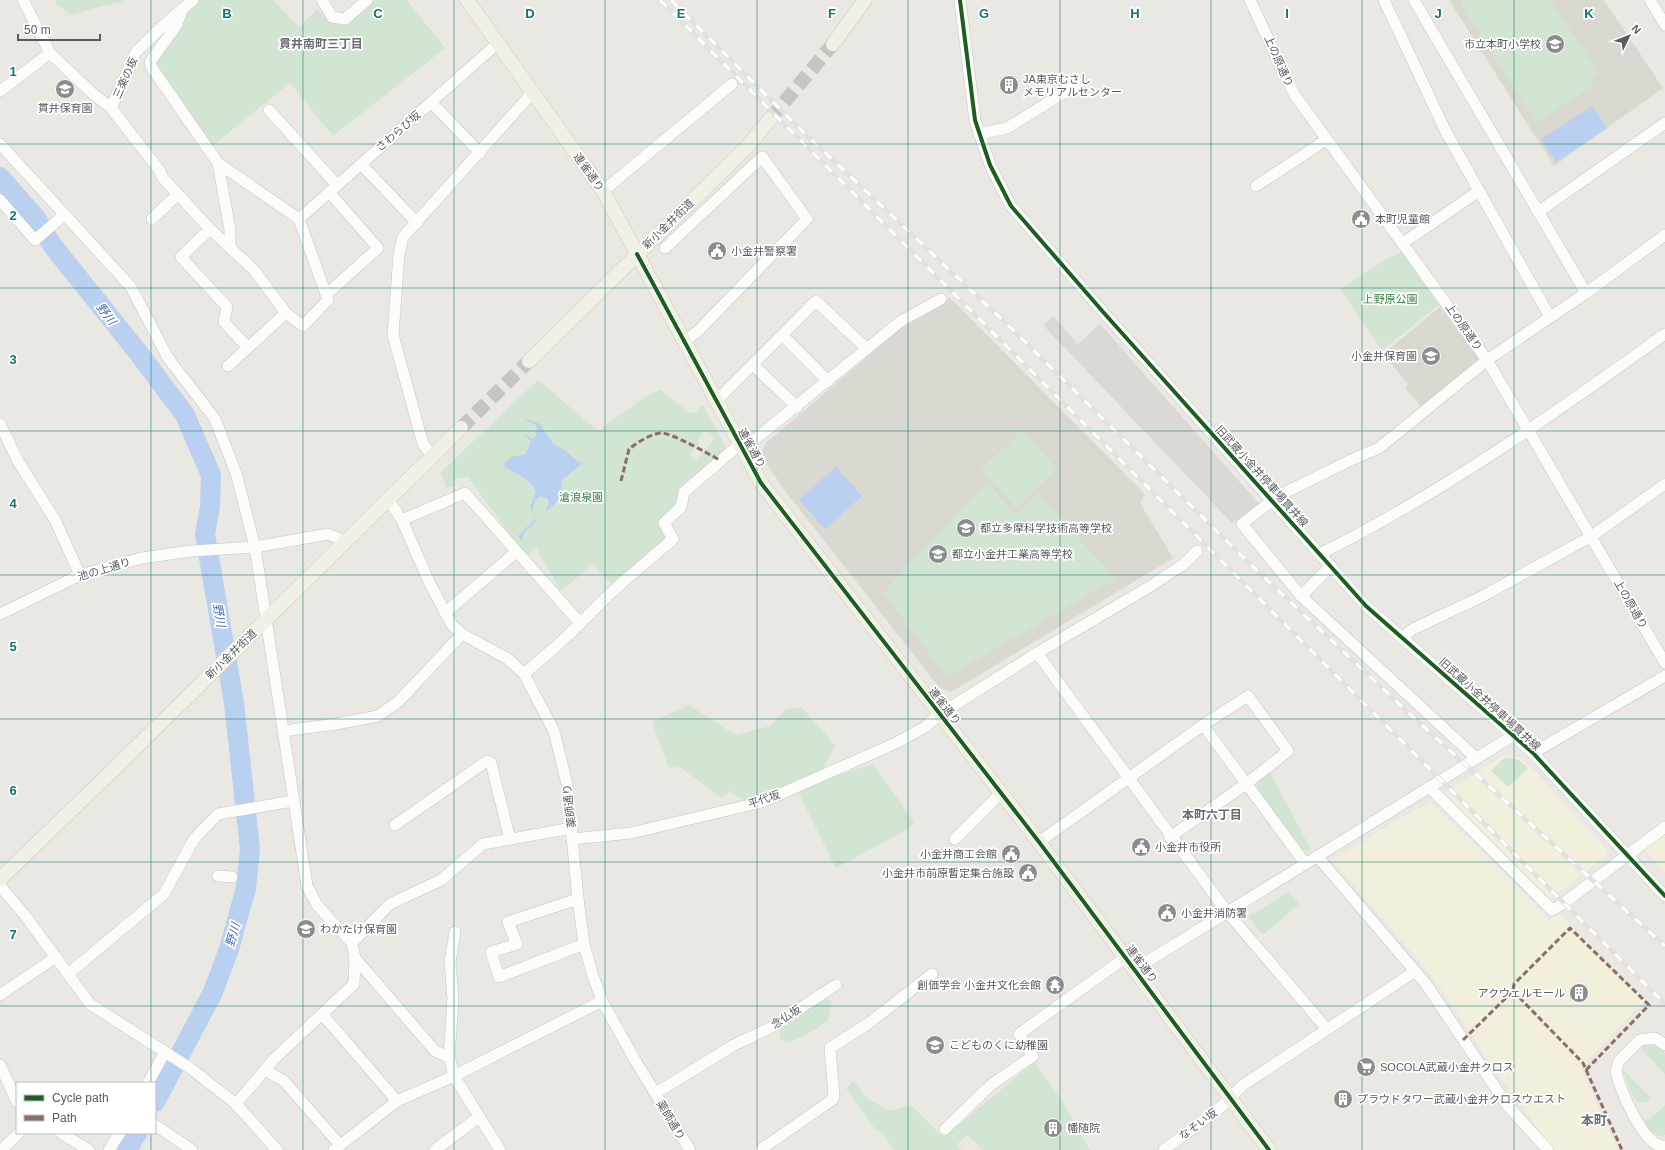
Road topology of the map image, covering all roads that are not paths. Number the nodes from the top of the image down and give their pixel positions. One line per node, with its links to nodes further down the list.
1 (23, 0): 16 (street)
2 (193, 0): 12 (street, 三楽の坂)
3 (322, 0): 4 (street)
4 (367, 0)
5 (467, 0): 14 (main road, 連雀通り)
6 (865, 0): 15 (main road)
7 (960, 0): 26 (street, 旧武蔵小金井停車場貫井線)
8 (1250, 0): 27 (street, 上の原通り)
9 (1384, 0): 35 (street)
10 (1414, 0): 38 (street)
11 (1650, 0): 13 (street)
12 (182, 10): 22 (street, 三楽の坂); 30 (street)
13 (1665, 25)
14 (498, 43): 20 (main road, 連雀通り); 21 (street, さわらび坂)
15 (833, 44)
16 (50, 52): 19 (street); 22 (street)
17 (1080, 82): 26 (street)
18 (732, 84): 34 (street)
19 (0, 91)
20 (533, 92): 29 (street); 34 (main road, 連雀通り)
21 (432, 102): 29 (street); 31 (street, さわらび坂)
22 (111, 108): 36 (street)
23 (269, 110): 33 (street)
24 (771, 118): 48 (main road, 新小金井街道)
25 (1665, 123): 38 (street)
26 (979, 134): 73 (street, 旧武蔵小金井停車場貫井線)
27 (1326, 140): 32 (street); 45 (street, 上の原通り)
28 (0, 144): 39 (street)
29 (480, 153): 42 (street)
30 (218, 163): 41 (street); 46 (street)
31 (361, 164): 33 (street, さわらび坂); 42 (street)
32 (1256, 186)
33 (333, 188): 41 (street, さわらび坂); 50 (street)
34 (603, 191): 48 (main road, 連雀通り)
35 (1479, 191): 45 (street); 53 (street)
36 (178, 194): 40 (street); 43 (street)
37 (0, 200): 39 (street)
38 (1538, 212): 49 (street)
39 (64, 215): 77 (street)
40 (152, 219)
41 (299, 219): 50 (street)
42 (416, 223): 70 (street)
43 (210, 229): 46 (street); 57 (street)
44 (1665, 235): 49 (street)
45 (1403, 243): 59 (street, 上の原通り)
46 (230, 247): 52 (street)
47 (665, 248): 56 (street)
48 (637, 254): 56 (main road, 連雀通り); 60 (main road, 新小金井街道)
49 (1586, 293): 53 (street)
50 (327, 294): 52 (street)
51 (941, 298): 58 (street)
52 (286, 313): 57 (street)
53 (1550, 317): 59 (street)
54 (1665, 334): 68 (street)
55 (782, 335): 58 (street); 61 (street); 63 (street)
56 (684, 341): 64 (main road, 連雀通り)
57 (247, 347): 62 (street)
58 (867, 349): 63 (street)
59 (1487, 360): 68 (street, 上の原通り); 73 (street)
60 (529, 361)
61 (753, 365): 64 (street); 65 (street)
62 (228, 366)
63 (828, 381): 65 (street)
64 (717, 400): 69 (main road, 連雀通り)
65 (796, 407): 69 (street)
66 (0, 424): 82 (street)
67 (461, 428): 70 (main road, 新小金井街道)
68 (1529, 429): 75 (street, 上の原通り); 80 (street)
69 (741, 447): 87 (street); 94 (main road, 連雀通り)
70 (432, 457): 72 (main road, 新小金井街道)
71 (1665, 484): 75 (street)
72 (388, 499): 74 (street, 薬師通り); 76 (main road, 新小金井街道)
73 (1272, 500): 80 (street, 旧武蔵小金井停車場貫井線); 83 (street)
74 (402, 520): 79 (street); 84 (street, 薬師通り)
75 (1592, 536): 89 (street); 91 (street, 上の原通り)
76 (345, 541): 77 (street); 86 (main road, 新小金井街道)
77 (255, 546): 82 (street, 池の上通り); 86 (street)
78 (1197, 551): 90 (street, 平代坂)
79 (516, 552): 84 (street); 87 (street)
80 (1320, 554): 81 (street, 旧武蔵小金井停車場貫井線)
81 (1331, 566): 83 (street); 89 (street, 旧武蔵小金井停車場貫井線)
82 (80, 575): 85 (street, 池の上通り)
83 (1300, 596): 99 (street)
84 (445, 613): 88 (street, 薬師通り)
85 (0, 614)
86 (266, 620): 96 (street); 117 (main road, 新小金井街道)
87 (580, 623): 92 (street)
88 (462, 634): 92 (street, 薬師通り); 96 (street)
89 (1402, 638): 97 (street, 旧武蔵小金井停車場貫井線)
90 (1036, 653): 94 (street, 平代坂); 100 (street)
91 (1665, 663)
92 (524, 674): 107 (street, 薬師通り)
93 (1665, 676): 98 (street)
94 (940, 714): 103 (main road, 連雀通り); 107 (street, 平代坂)
95 (1203, 726): 100 (street); 101 (street); 101 (street)
96 (283, 731): 104 (street)
97 (1514, 735): 98 (street, 旧武蔵小金井停車場貫井線); 99 (street)
98 (1533, 753): 112 (street, 旧武蔵小金井停車場貫井線)
99 (1476, 758): 102 (street)
100 (1128, 779): 108 (street); 111 (street)
101 (1246, 784): 108 (street); 114 (street)
102 (1429, 788): 112 (street); 113 (street)
103 (1002, 793): 110 (street); 111 (main road, 連雀通り)
104 (293, 801): 123 (street); 130 (street)
105 (395, 825): 109 (street)
106 (1665, 827): 112 (street)
107 (572, 834): 109 (street, 平代坂); 120 (street, 薬師通り)
108 (1170, 837): 121 (street)
109 (510, 839): 123 (street, 平代坂)
110 (955, 839)
111 (1039, 842): 126 (main road, 連雀通り)
112 (1627, 855): 119 (street, 旧武蔵小金井停車場貫井線)
113 (1317, 856): 114 (street); 129 (street)
114 (1305, 863): 121 (street)
115 (218, 876): 116 (street)
116 (232, 877)
117 (0, 879)
118 (0, 886): 125 (street)
119 (1665, 896)
120 (578, 900): 124 (street, 薬師通り); 124 (street)
121 (1227, 912): 128 (street); 136 (street)
122 (455, 932): 139 (street)
123 (352, 943): 127 (street)
124 (584, 944): 134 (street, 薬師通り)
125 (56, 957): 130 (street); 133 (street)
126 (1126, 957): 128 (main road, 連雀通り); 151 (street)
127 (355, 958): 135 (street); 139 (street)
128 (1135, 969): 145 (main road, 連雀通り)
129 (1414, 972): 136 (street, なそい坂); 168 (street)
130 (68, 974): 138 (street)
131 (932, 974): 165 (street)
132 (836, 986): 144 (street, 念仏坂)
133 (0, 995)
134 (602, 1001): 142 (street); 144 (street, 薬師通り)
135 (322, 1014): 141 (street); 147 (street)
136 (1327, 1029): 145 (street, なそい坂)
137 (1665, 1045): 155 (street)
138 (166, 1052): 143 (street); 148 (street)
139 (449, 1057): 142 (street)
140 (0, 1065): 146 (street)
141 (265, 1070): 148 (street); 156 (street)
142 (454, 1076): 147 (street); 149 (street)
143 (149, 1082)
144 (656, 1093): 164 (street, 薬師通り)
145 (1230, 1097): 166 (street, なそい坂); 167 (main road, 連雀通り)
146 (16, 1100)
147 (397, 1101): 156 (street)
148 (236, 1104): 161 (street)
149 (479, 1118): 162 (street); 163 (street)
150 (156, 1125): 160 (street)
151 (945, 1129)
152 (18, 1134): 157 (street)
153 (63, 1134): 158 (street)
154 (119, 1134): 159 (street)
155 (1665, 1146)
156 (337, 1148)
157 (1, 1150)
158 (89, 1150)
159 (110, 1150)
160 (192, 1150)
161 (277, 1150)
162 (435, 1150)
163 (500, 1150)
164 (690, 1150)
165 (760, 1150)
166 (1164, 1150)
167 (1269, 1150)
168 (1548, 1150)

